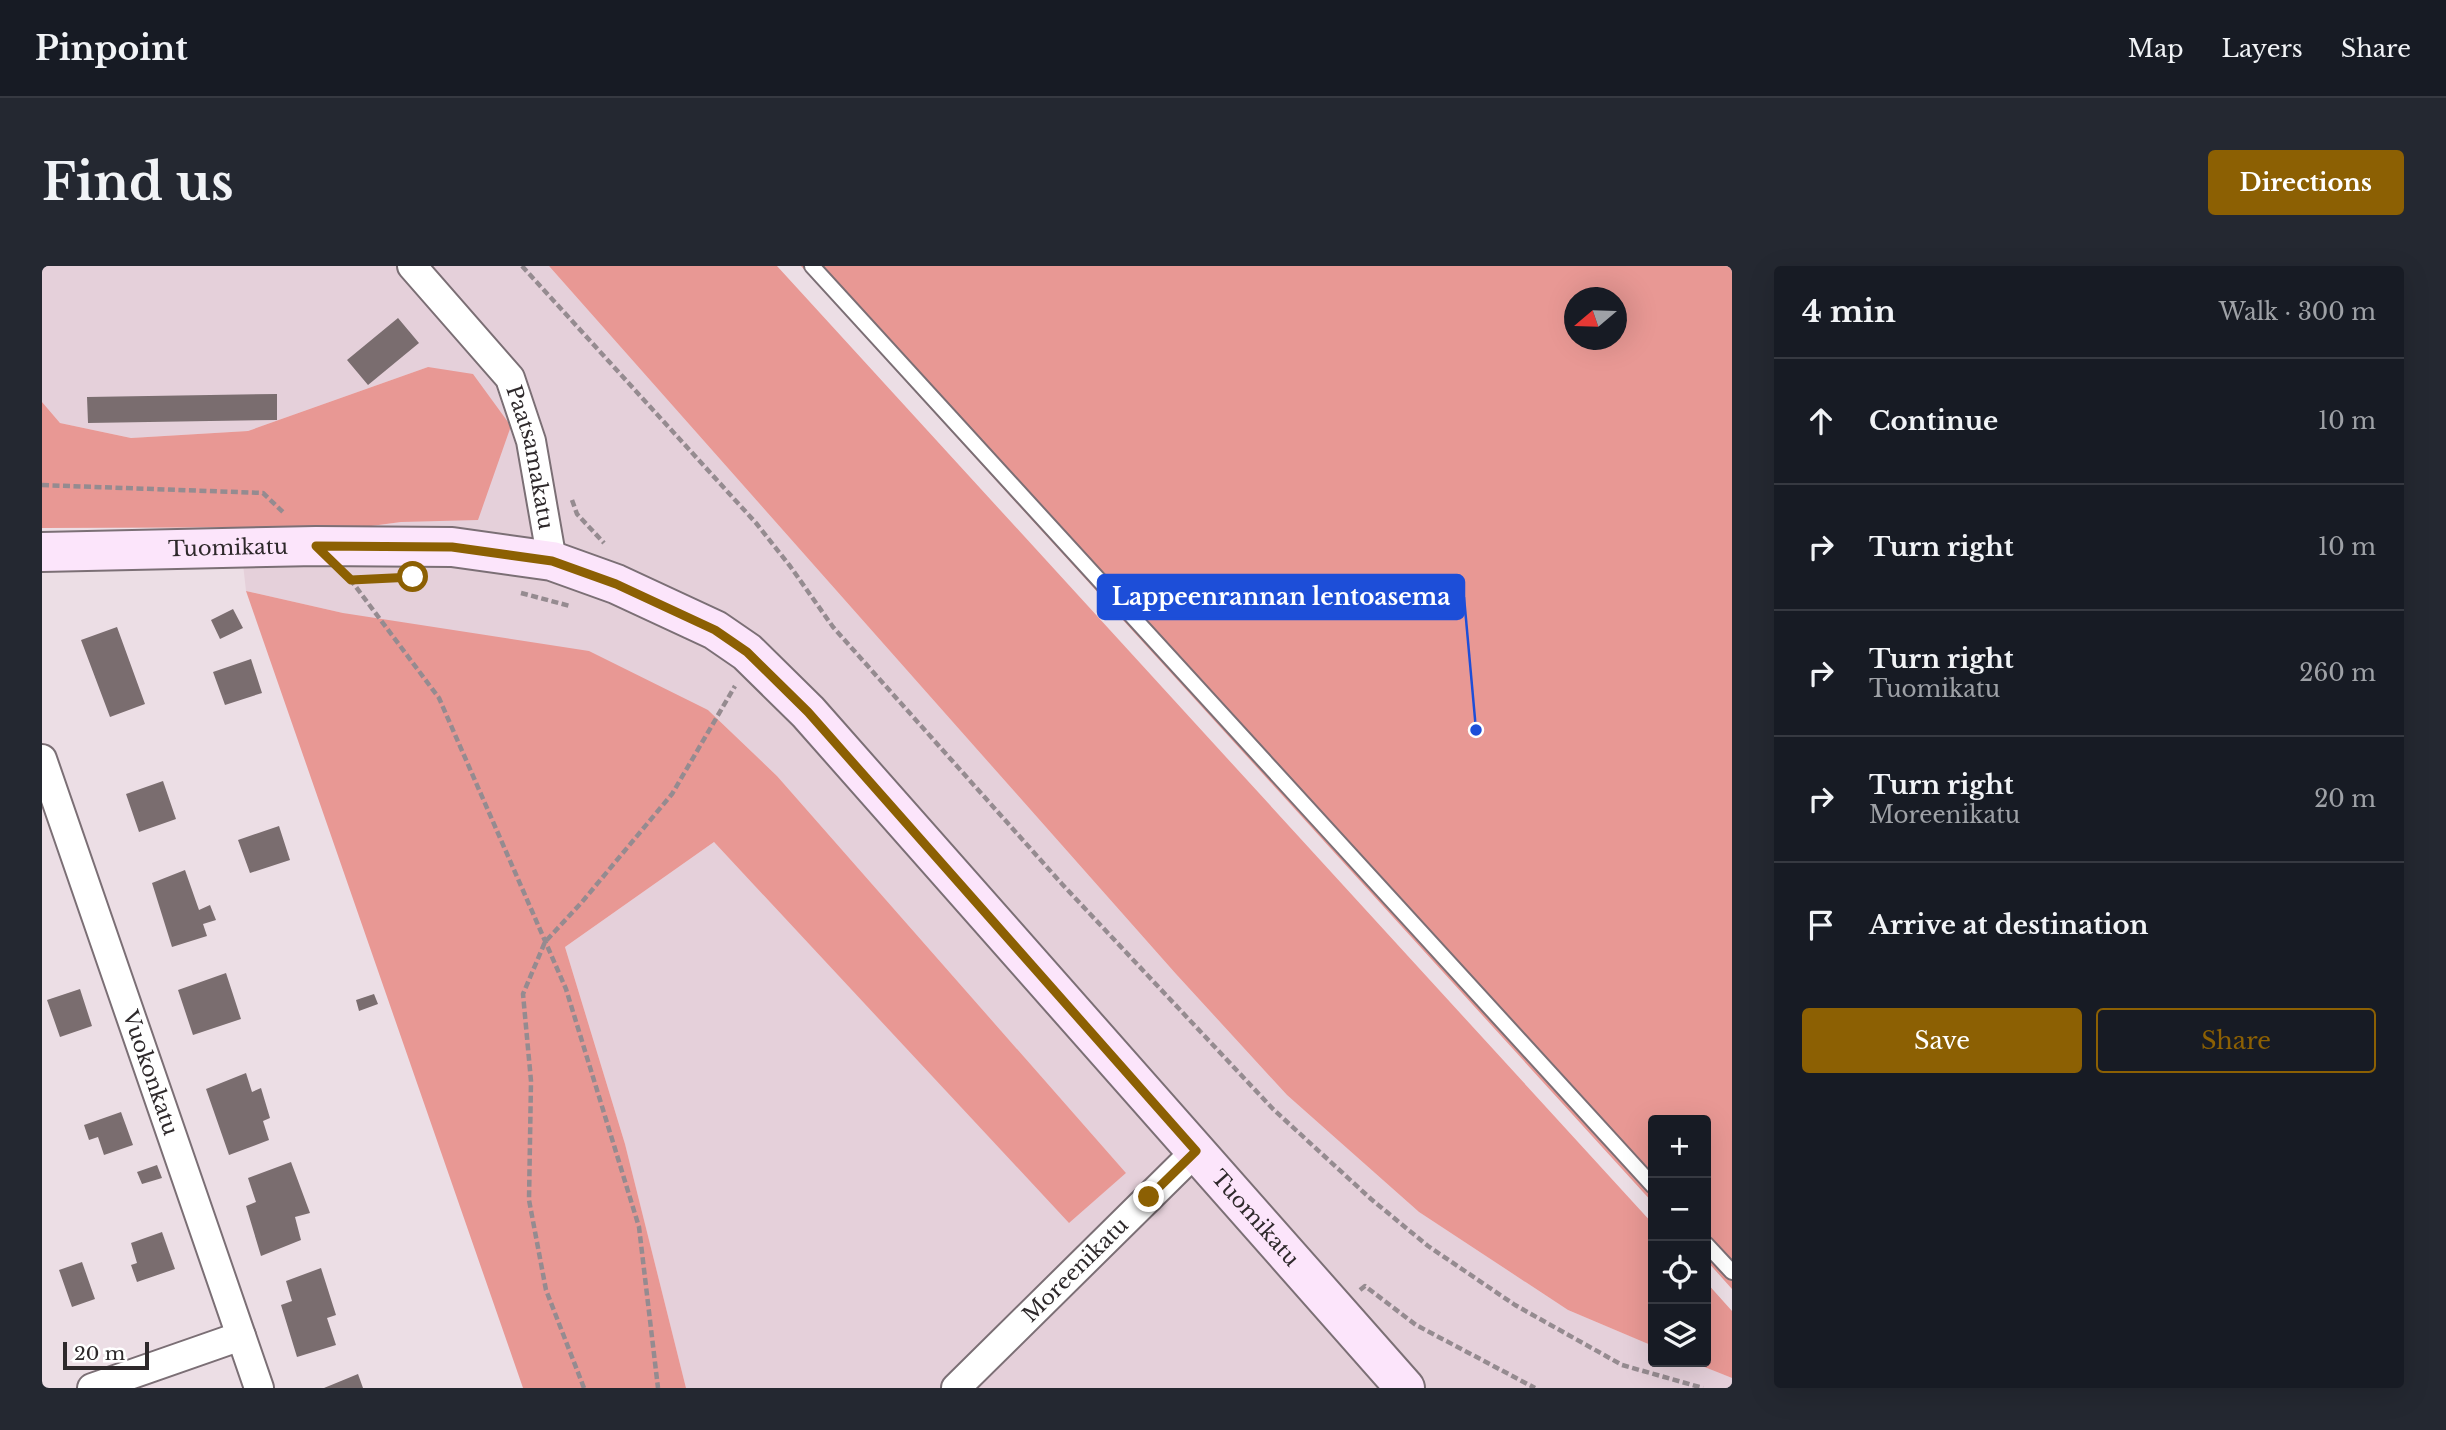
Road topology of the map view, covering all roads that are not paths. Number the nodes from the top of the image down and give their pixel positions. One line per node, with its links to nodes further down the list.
1 (412, 266): 4 (street, Paatsamakatu)
2 (812, 266): 8 (lane)
3 (42, 552): 4 (street, Tuomikatu)
4 (552, 561): 7 (street, Tuomikatu)
5 (42, 759): 6 (street, Vuokonkatu)
6 (47, 787): 11 (street, Vuokonkatu)
7 (1196, 1151): 14 (street, Moreenikatu); 15 (street, Tuomikatu)
8 (1648, 1181)
9 (1711, 1249): 10 (lane)
10 (1732, 1272)
11 (241, 1336): 12 (street); 13 (street, Vuokonkatu)
12 (92, 1388)
13 (259, 1388)
14 (956, 1388)
15 (1405, 1388)

